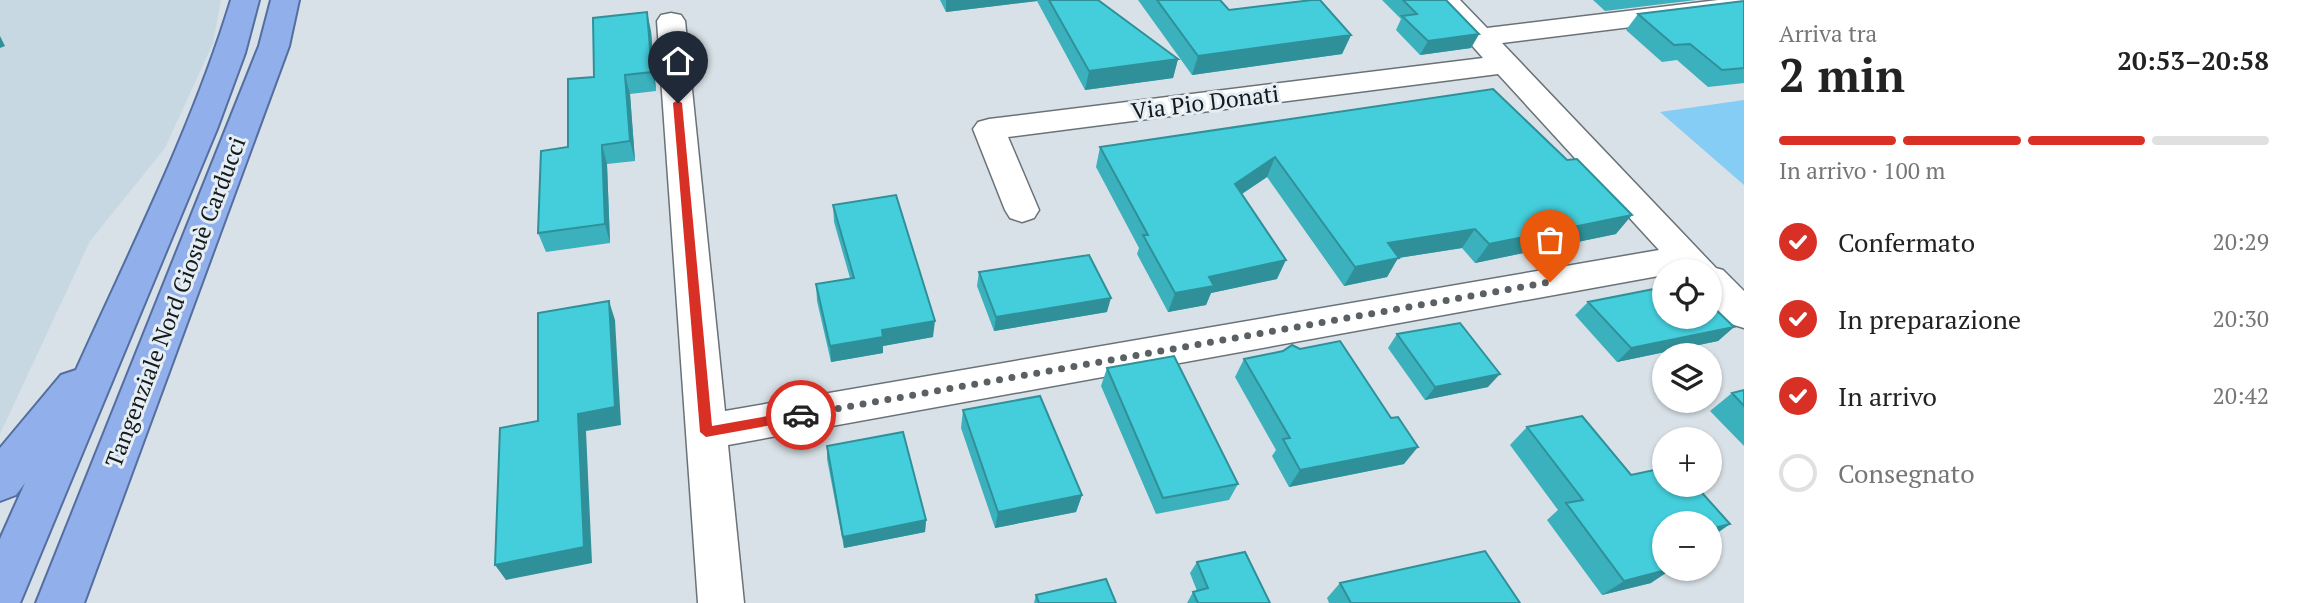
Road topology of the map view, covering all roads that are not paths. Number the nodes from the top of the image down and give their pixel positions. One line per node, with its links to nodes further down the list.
1 (245, 0): 13 (highway, Tangenziale Nord Giosuè Carducci)
2 (285, 0): 17 (highway, Tangenziale Nord Giosuè Carducci)
3 (1446, 0): 6 (street)
4 (1744, 5): 6 (street)
5 (671, 21): 14 (street)
6 (1483, 37): 7 (street)
7 (1506, 64): 8 (street, Via Pio Donati); 9 (street)
8 (1022, 210)
9 (1689, 259)
10 (1652, 278): 14 (street)
11 (1722, 292): 12 (street)
12 (1744, 314)
13 (102, 356): 15 (highway); 16 (highway, Tangenziale Nord Giosuè Carducci)
14 (706, 432): 18 (street)
15 (0, 481)
16 (0, 593)
17 (60, 603)
18 (721, 603)

